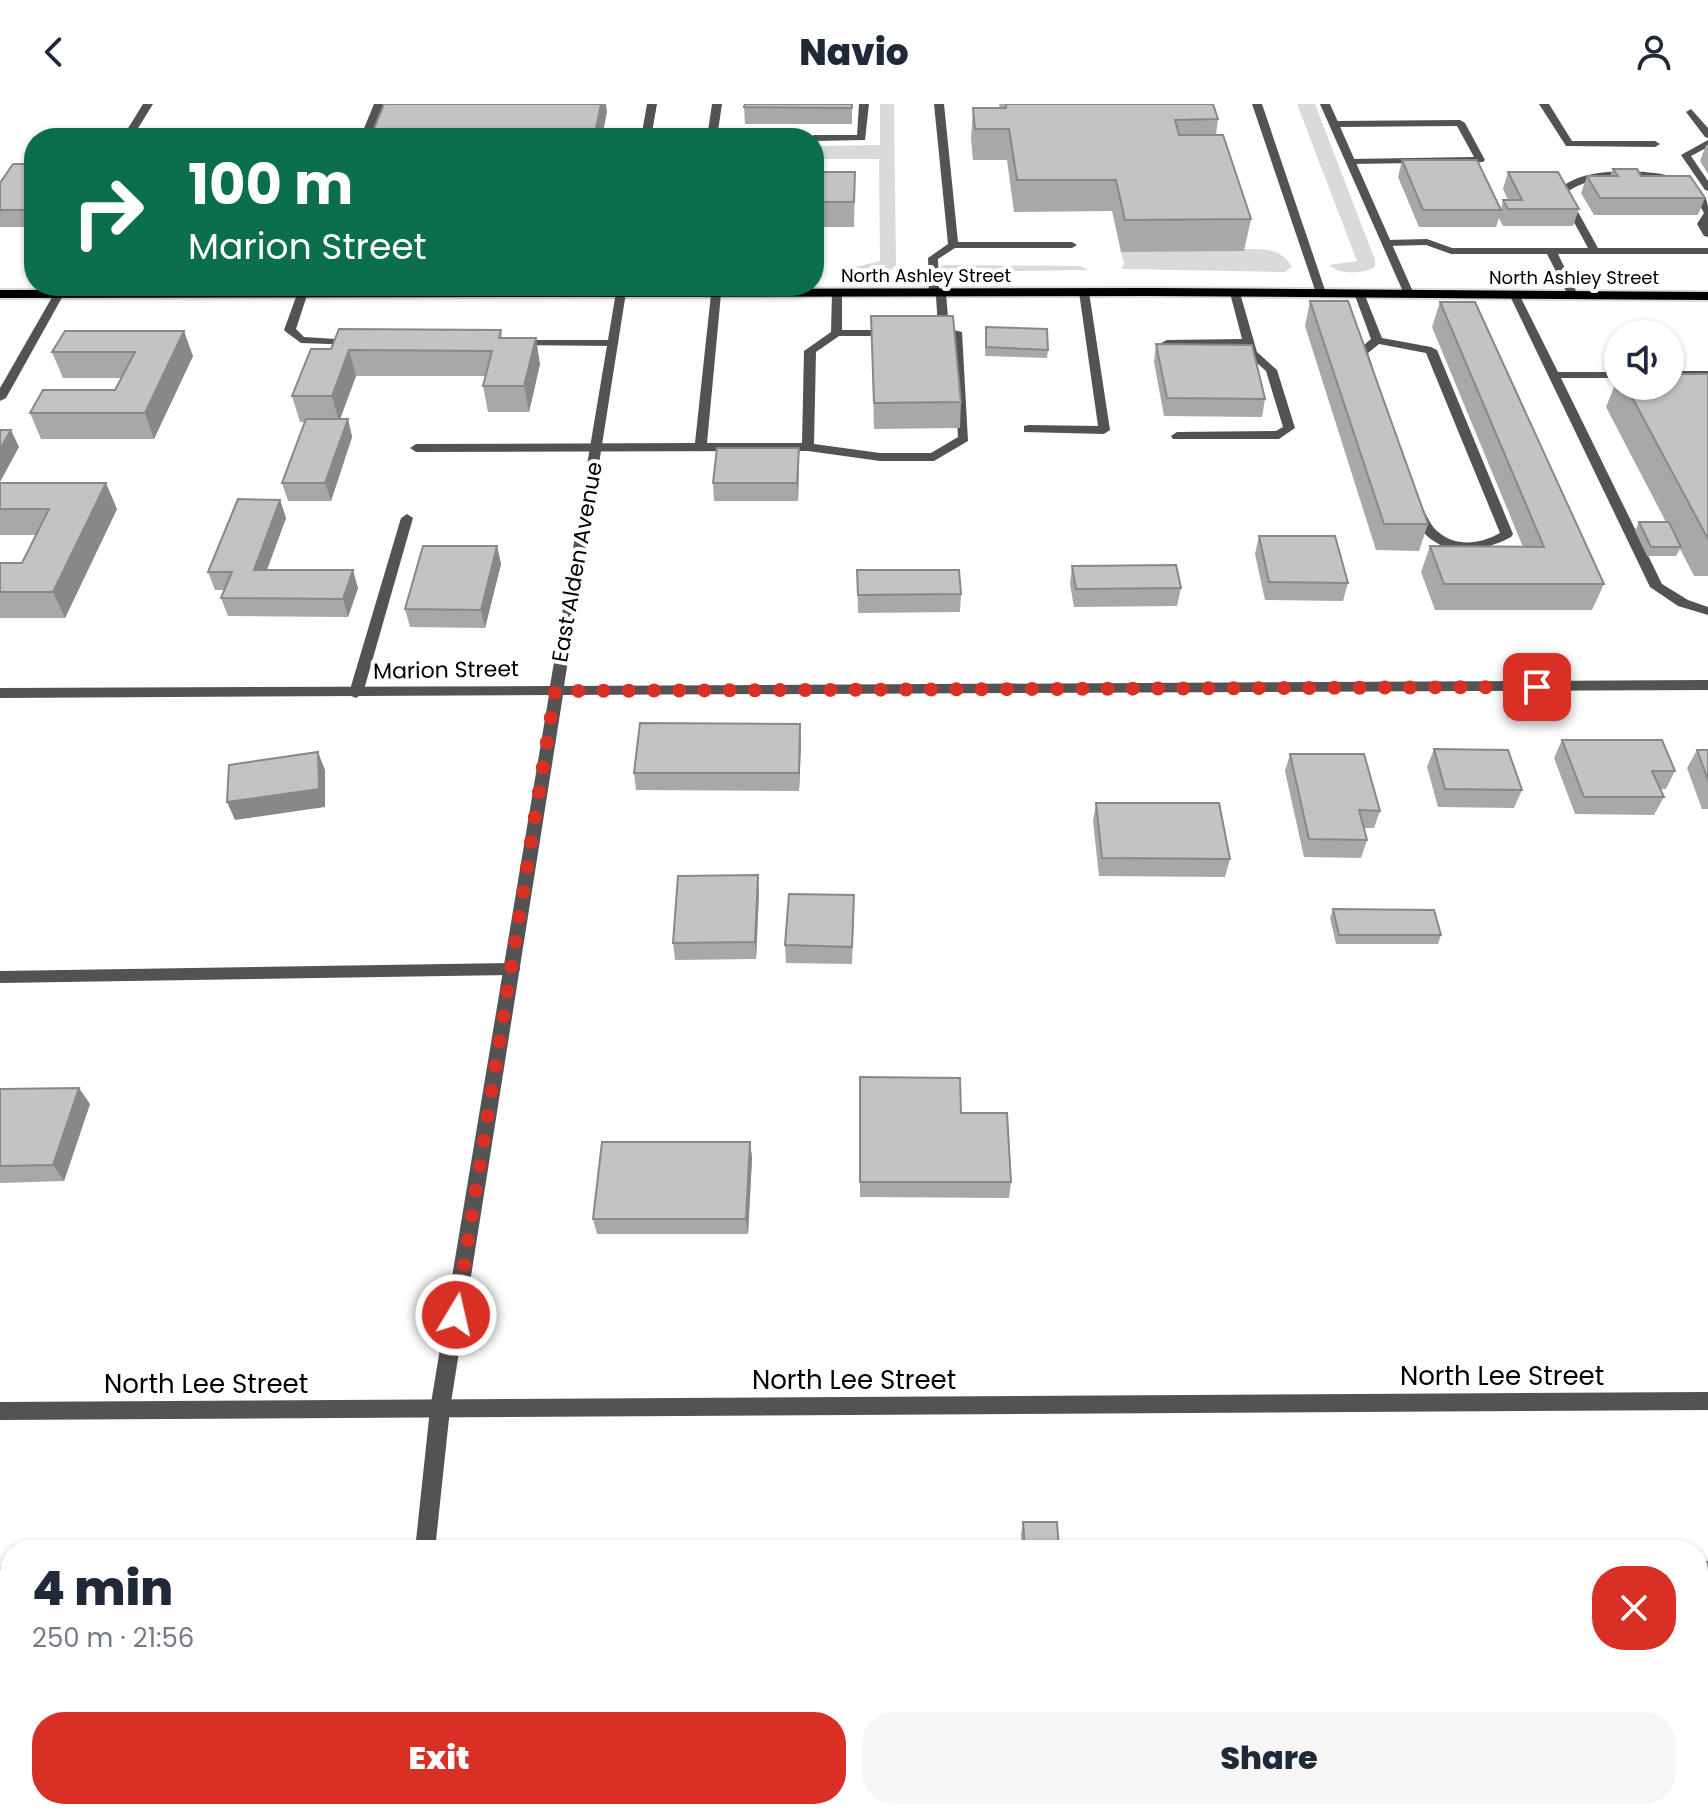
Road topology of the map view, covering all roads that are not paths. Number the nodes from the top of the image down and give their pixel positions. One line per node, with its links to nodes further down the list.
1 (148, 104): 13 (street)
2 (379, 104): 14 (street)
3 (652, 104): 15 (street)
4 (717, 104): 16 (street)
5 (864, 104): 18 (street)
6 (939, 104): 26 (street)
7 (1257, 104): 37 (street)
8 (1325, 104): 12 (street)
9 (1544, 104): 20 (street)
10 (1688, 108): 11 (street); 17 (street)
11 (1708, 112)
12 (1335, 124): 21 (street); 21 (street)
13 (133, 128)
14 (369, 128)
15 (648, 128)
16 (713, 128)
17 (1708, 135)
18 (824, 138)
19 (1708, 143): 22 (street)
20 (1655, 144)
21 (1351, 161): 25 (street)
22 (1708, 188)
23 (1708, 213): 24 (street); 29 (street)
24 (1708, 234)
25 (1387, 243): 28 (street); 40 (street)
26 (953, 245): 27 (street); 35 (street)
27 (1072, 245)
28 (1551, 251): 29 (street); 42 (street)
29 (1595, 251): 30 (street)
30 (1708, 251)
31 (24, 291): 39 (main road, North Ashley Street)
32 (1084, 292): 35 (main road, North Ashley Street); 36 (main road, North Ashley Street); 63 (street)
33 (824, 293): 34 (main road, North Ashley Street)
34 (837, 293): 35 (main road, North Ashley Street); 50 (street)
35 (937, 293): 49 (street)
36 (1235, 293): 37 (main road, North Ashley Street); 53 (street)
37 (1321, 293): 38 (main road, North Ashley Street)
38 (1359, 293): 40 (main road, North Ashley Street); 52 (street)
39 (0, 294)
40 (1409, 294): 41 (main road, North Ashley Street)
41 (1514, 294): 42 (main road, North Ashley Street); 60 (street)
42 (1573, 295): 47 (main road, North Ashley Street)
43 (58, 296): 62 (street)
44 (301, 296): 54 (street)
45 (620, 296): 56 (street, East Alden Avenue)
46 (716, 296): 65 (street)
47 (1708, 296)
48 (913, 332): 49 (street)
49 (944, 332): 66 (street)
50 (836, 333): 51 (street); 66 (street)
51 (898, 333)
52 (1377, 340): 52 (street)
53 (1249, 342): 57 (street); 64 (street)
54 (374, 343)
55 (501, 343): 56 (street)
56 (613, 343): 68 (street, East Alden Avenue)
57 (1167, 343)
58 (1684, 374): 59 (street)
59 (1708, 374)
60 (1554, 375): 61 (street); 70 (street)
61 (1604, 375)
62 (0, 398)
63 (1028, 429)
64 (1177, 436)
65 (701, 447): 66 (street); 68 (street)
66 (808, 447)
67 (416, 448): 68 (street)
68 (597, 448): 72 (street, East Alden Avenue)
69 (407, 518): 74 (street)
70 (1708, 611)
71 (1708, 685): 72 (street, Marion Street)
72 (555, 691): 74 (street, Marion Street); 75 (street, East Alden Avenue)
73 (0, 693): 74 (street, Marion Street)
74 (356, 693)
75 (512, 969): 76 (street); 78 (street, East Alden Avenue)
76 (0, 977)
77 (1708, 1401): 78 (street, North Lee Street)
78 (440, 1409): 79 (street, North Lee Street); 80 (street, East Alden Avenue)
79 (0, 1411)
80 (426, 1540)

